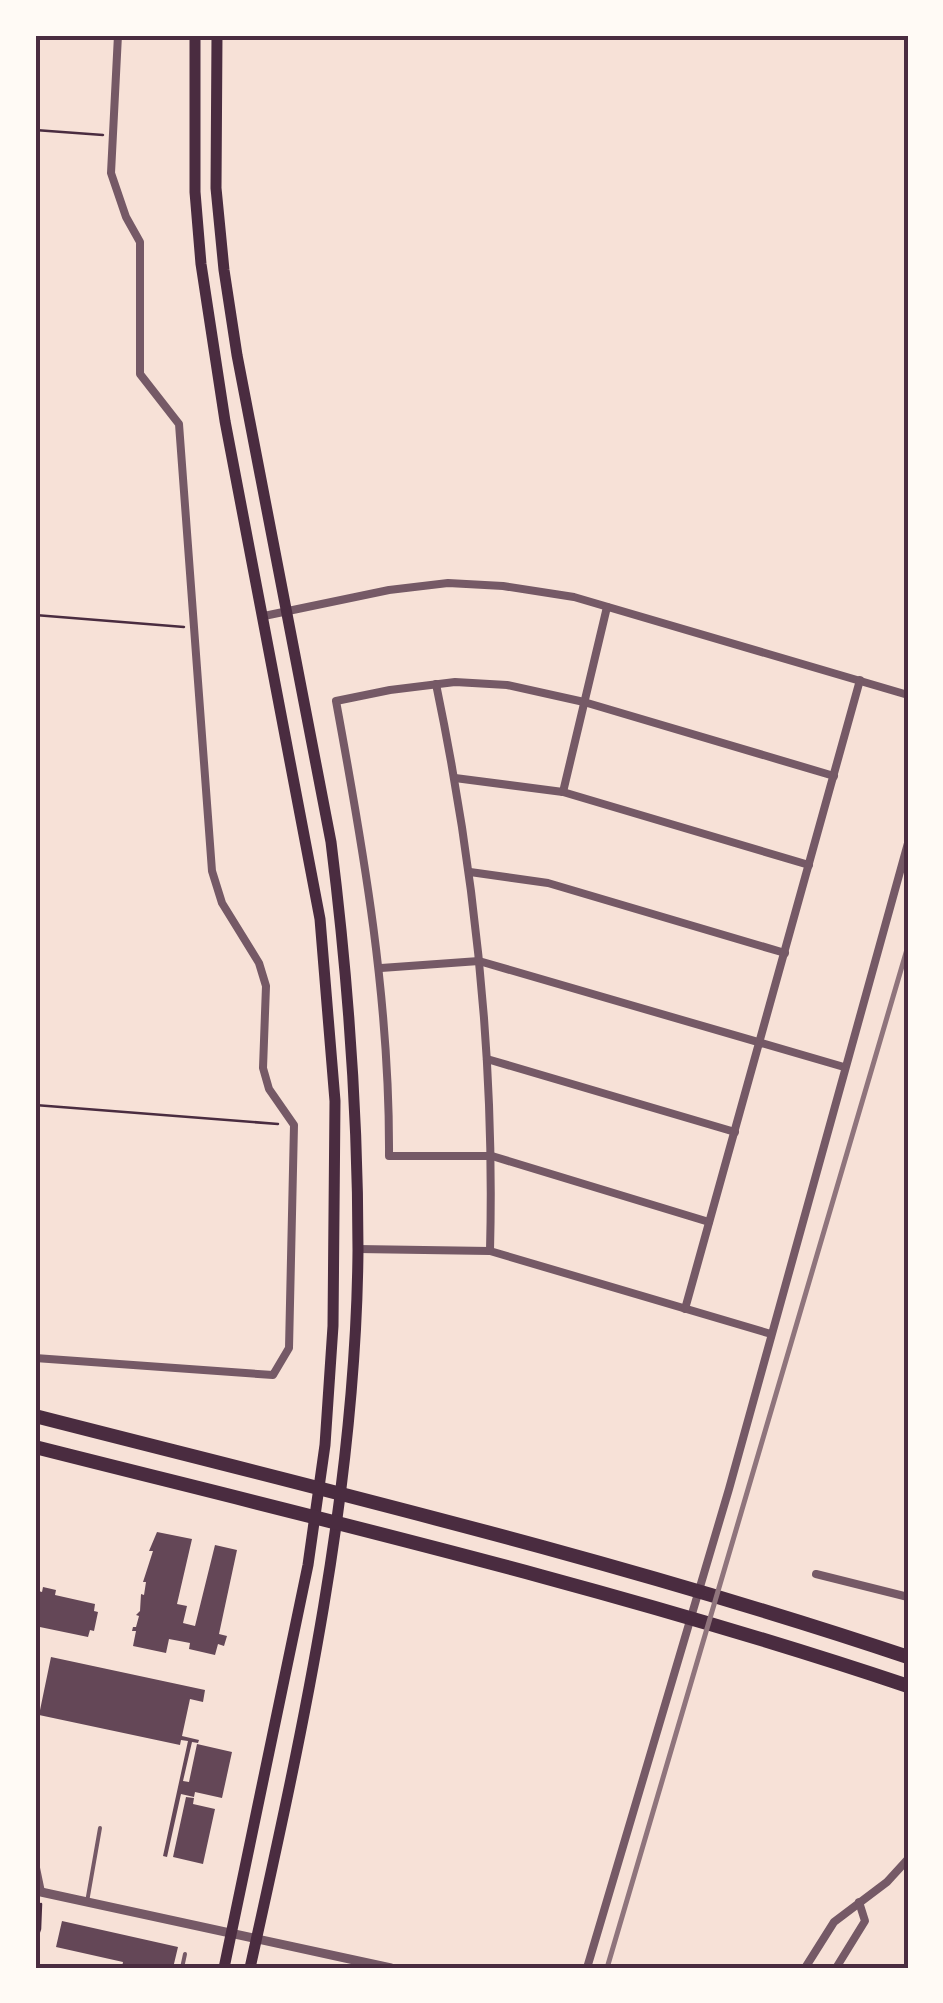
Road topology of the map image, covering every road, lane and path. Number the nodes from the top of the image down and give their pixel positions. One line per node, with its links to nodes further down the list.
1 (118, 35): 5 (street)
2 (195, 35): 9 (main road)
3 (217, 35): 7 (main road)
4 (35, 130): 5 (path)
5 (110, 135): 10 (street)
6 (607, 607): 7 (street); 11 (street); 14 (street)
7 (288, 610): 9 (street); 32 (main road)
8 (35, 615): 10 (path)
9 (264, 616): 49 (main road)
10 (196, 628): 28 (street)
11 (860, 680): 13 (street); 15 (street)
12 (436, 684): 14 (street); 16 (street); 23 (street)
13 (908, 695)
14 (584, 702): 15 (street); 17 (street)
15 (834, 776): 19 (street)
16 (456, 778): 17 (street); 20 (street)
17 (563, 792): 19 (street)
18 (908, 843): 26 (street)
19 (809, 865): 21 (street)
20 (470, 872): 21 (street); 22 (street)
21 (786, 952): 24 (street)
22 (479, 960): 23 (street); 24 (street); 25 (street)
23 (380, 968): 30 (street)
24 (760, 1042): 26 (street); 29 (street)
25 (487, 1058): 29 (street); 30 (street)
26 (844, 1066): 35 (street)
27 (35, 1105): 28 (path)
28 (294, 1125): 36 (street)
29 (735, 1132): 31 (street)
30 (492, 1156): 31 (street); 33 (street)
31 (709, 1222): 34 (street)
32 (358, 1249): 33 (street); 50 (main road)
33 (490, 1251): 34 (street)
34 (685, 1309): 35 (street)
35 (770, 1334): 57 (street)
36 (35, 1358)
37 (35, 1416): 41 (highway)
38 (35, 1447): 42 (highway)
39 (816, 1574): 40 (street)
40 (908, 1597)
41 (908, 1656)
42 (908, 1686)
43 (100, 1828): 47 (lane)
44 (908, 1859): 48 (street)
45 (35, 1864): 46 (street)
46 (38, 1891): 47 (street); 51 (path)
47 (87, 1902): 49 (street)
48 (858, 1902): 58 (street); 59 (street)
49 (231, 1934): 50 (street); 54 (main road)
50 (256, 1939): 55 (main road); 56 (street)
51 (35, 1943)
52 (184, 1954): 53 (lane)
53 (182, 1968)
54 (224, 1968)
55 (250, 1968)
56 (391, 1968)
57 (587, 1968)
58 (805, 1968)
59 (836, 1968)

